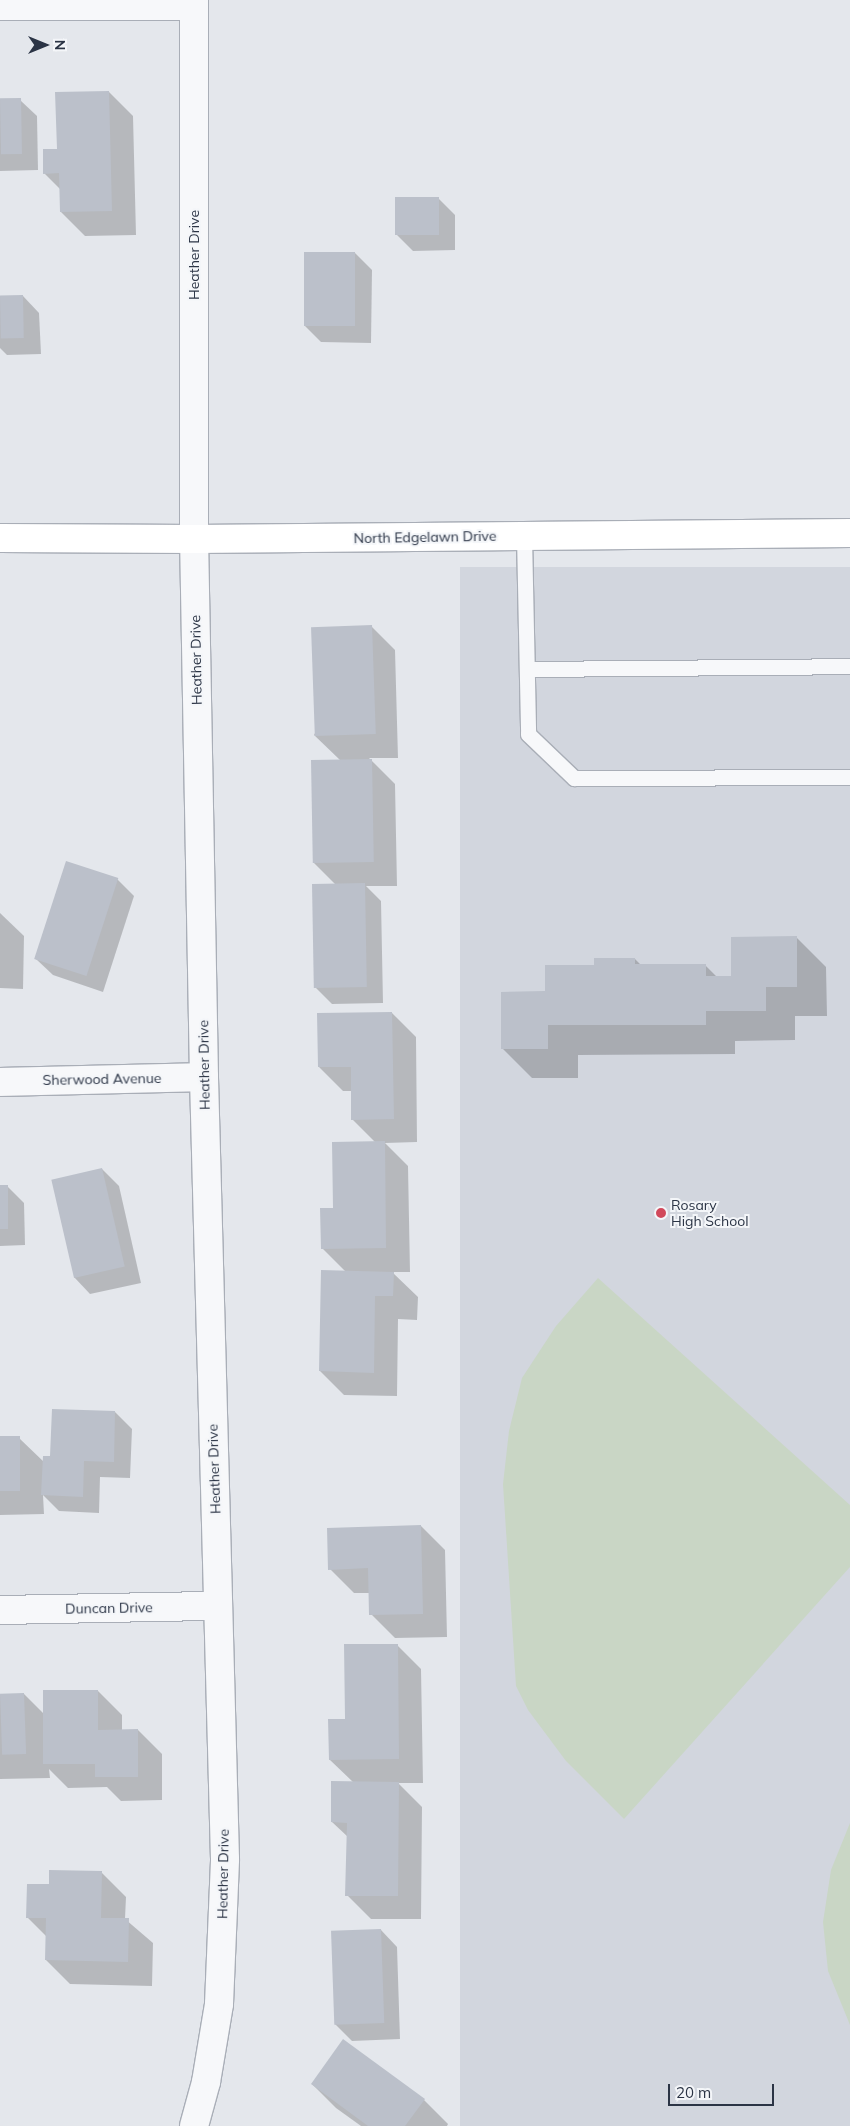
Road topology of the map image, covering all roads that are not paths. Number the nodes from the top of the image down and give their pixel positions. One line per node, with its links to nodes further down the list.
1 (194, 3): 2 (street); 6 (street, Heather Drive)
2 (0, 6)
3 (850, 533): 4 (street, North Edgelawn Drive)
4 (524, 536): 6 (street, North Edgelawn Drive); 8 (lane)
5 (0, 538): 6 (street, North Edgelawn Drive)
6 (194, 539): 10 (street, Heather Drive)
7 (850, 666): 8 (lane)
8 (527, 670): 9 (lane)
9 (850, 777)
10 (204, 1077): 11 (street, Sherwood Avenue); 12 (street, Heather Drive)
11 (0, 1082)
12 (218, 1606): 13 (street, Duncan Drive); 14 (street, Heather Drive)
13 (0, 1610)
14 (194, 2126)

